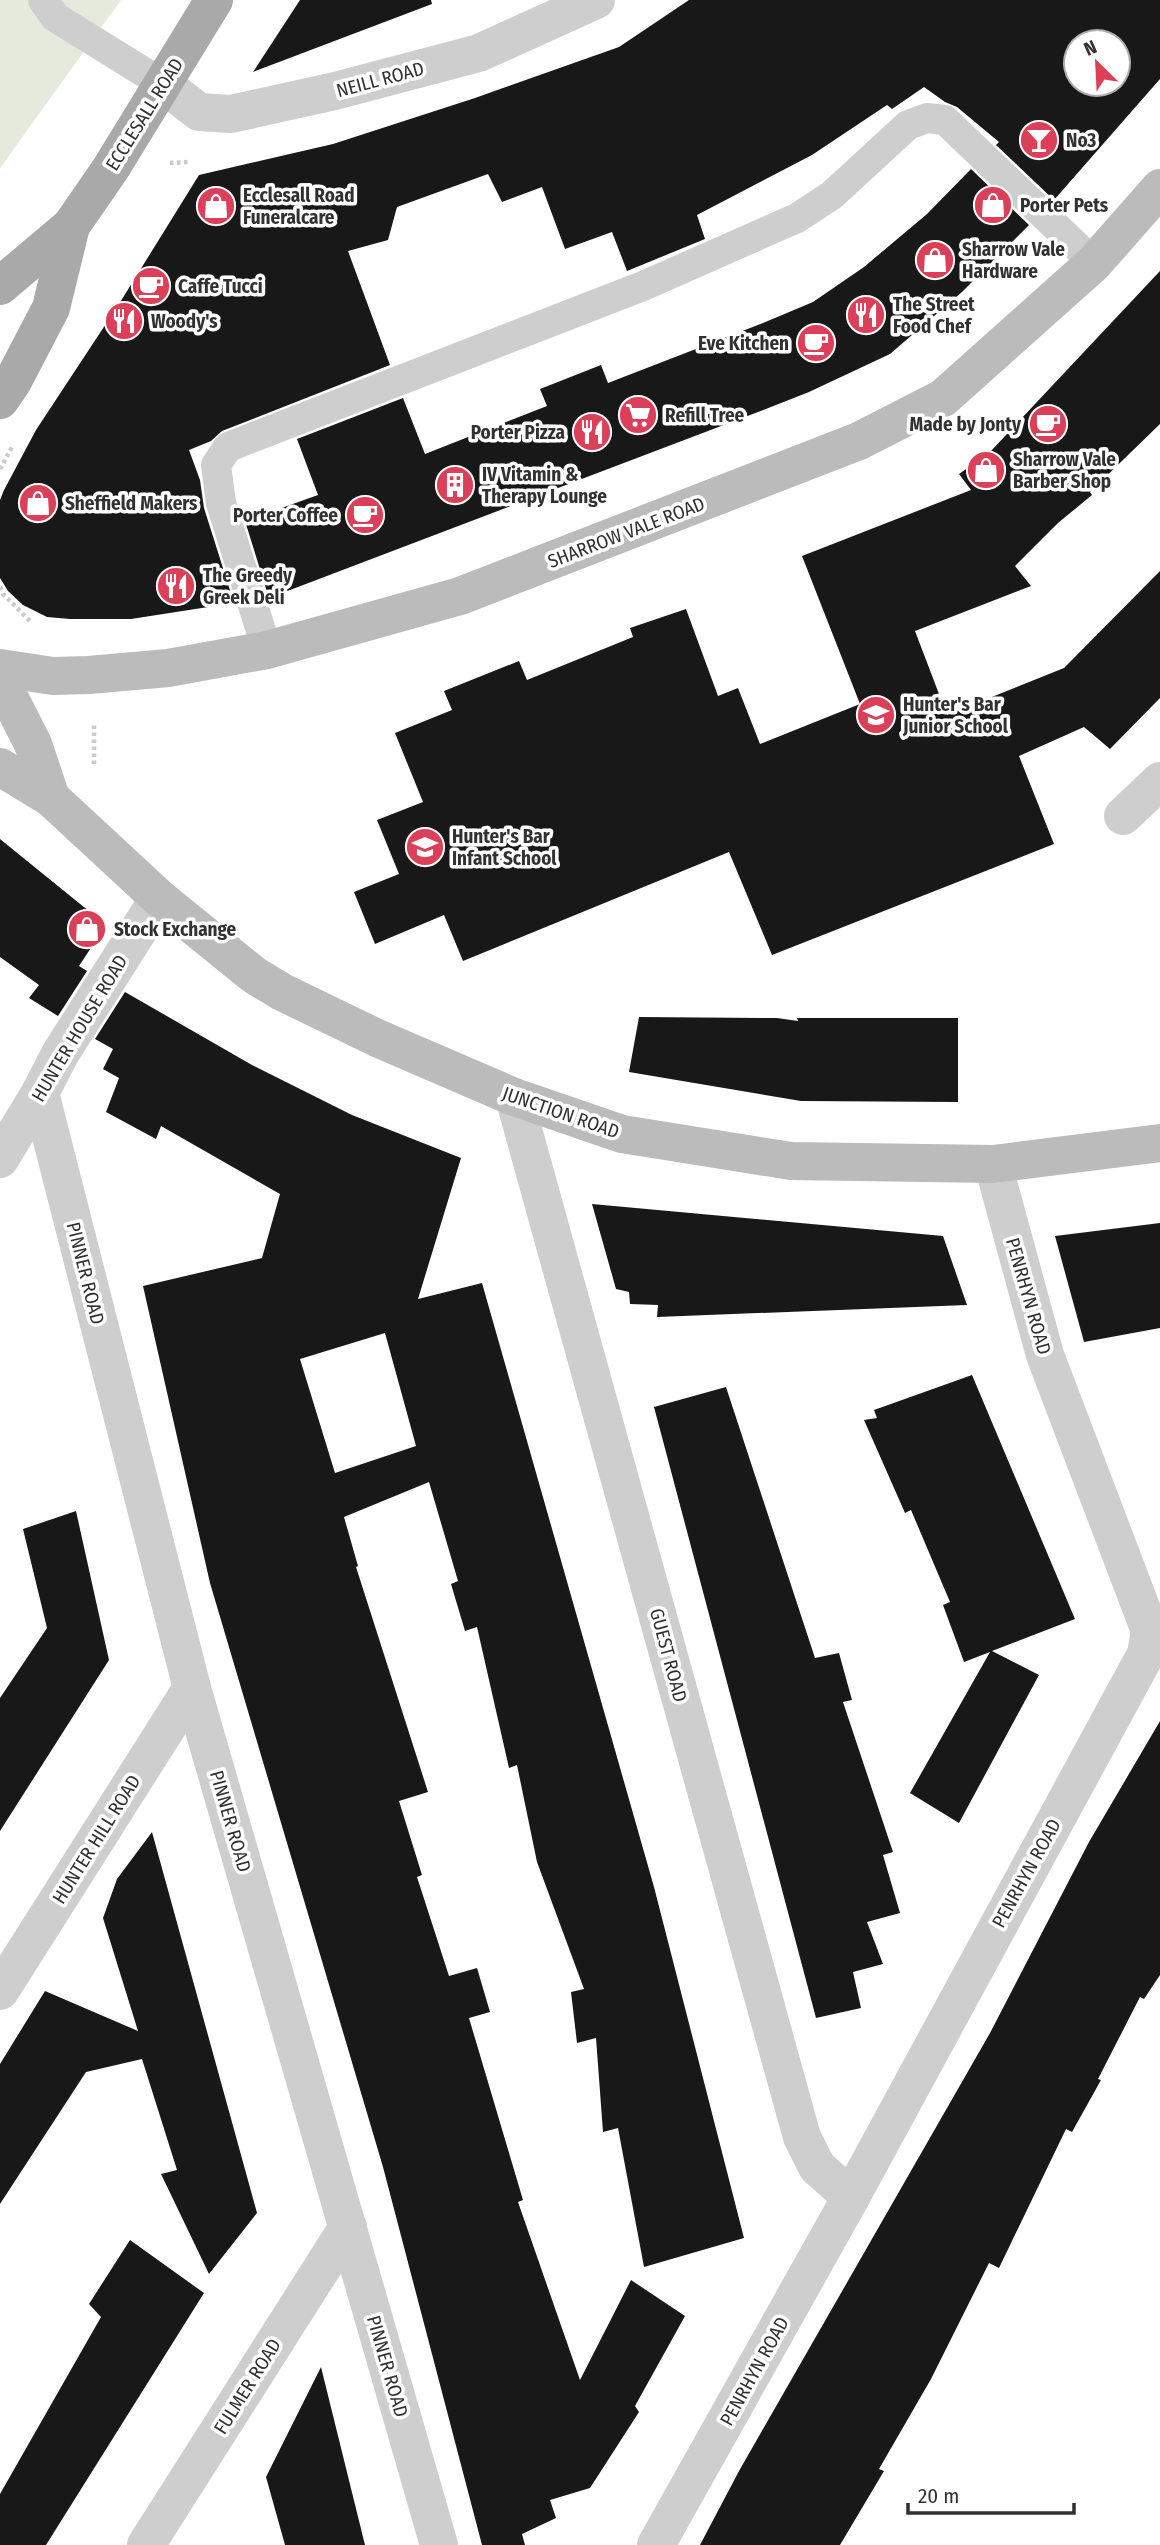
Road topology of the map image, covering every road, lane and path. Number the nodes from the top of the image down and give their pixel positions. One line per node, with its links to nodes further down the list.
1 (43, 0): 4 (lane)
2 (214, 0): 4 (main road, ECCLESALL ROAD)
3 (596, 0): 4 (street, NEILL ROAD)
4 (163, 84): 6 (main road, ECCLESALL ROAD)
5 (1160, 188): 7 (street, SHARROW VALE ROAD)
6 (71, 226): 8 (main road, ECCLESALL ROAD); 9 (main road, ECCLESALL ROAD)
7 (1094, 263): 10 (street, SHARROW VALE ROAD); 10 (lane)
8 (0, 286)
9 (0, 400)
10 (267, 650): 11 (street, SHARROW VALE ROAD)
11 (0, 668)
12 (0, 679): 15 (street, JUNCTION ROAD)
13 (0, 767): 15 (street, JUNCTION ROAD)
14 (1160, 781): 16 (street)
15 (51, 798): 17 (street, JUNCTION ROAD)
16 (1123, 816)
17 (159, 898): 18 (street, HUNTER HOUSE ROAD); 19 (street, JUNCTION ROAD)
18 (40, 1093): 21 (street, HUNTER HOUSE ROAD); 23 (street, PINNER ROAD)
19 (514, 1097): 22 (street, JUNCTION ROAD); 25 (street, GUEST ROAD)
20 (1160, 1143): 22 (street, JUNCTION ROAD)
21 (0, 1159)
22 (993, 1164): 25 (street, PENRHYN ROAD)
23 (192, 1688): 24 (street, HUNTER HILL ROAD); 26 (street, PINNER ROAD)
24 (0, 1990)
25 (851, 2197): 29 (street, PENRHYN ROAD)
26 (348, 2227): 27 (street, FULMER ROAD); 28 (street, PINNER ROAD)
27 (146, 2545)
28 (439, 2545)
29 (656, 2545)

